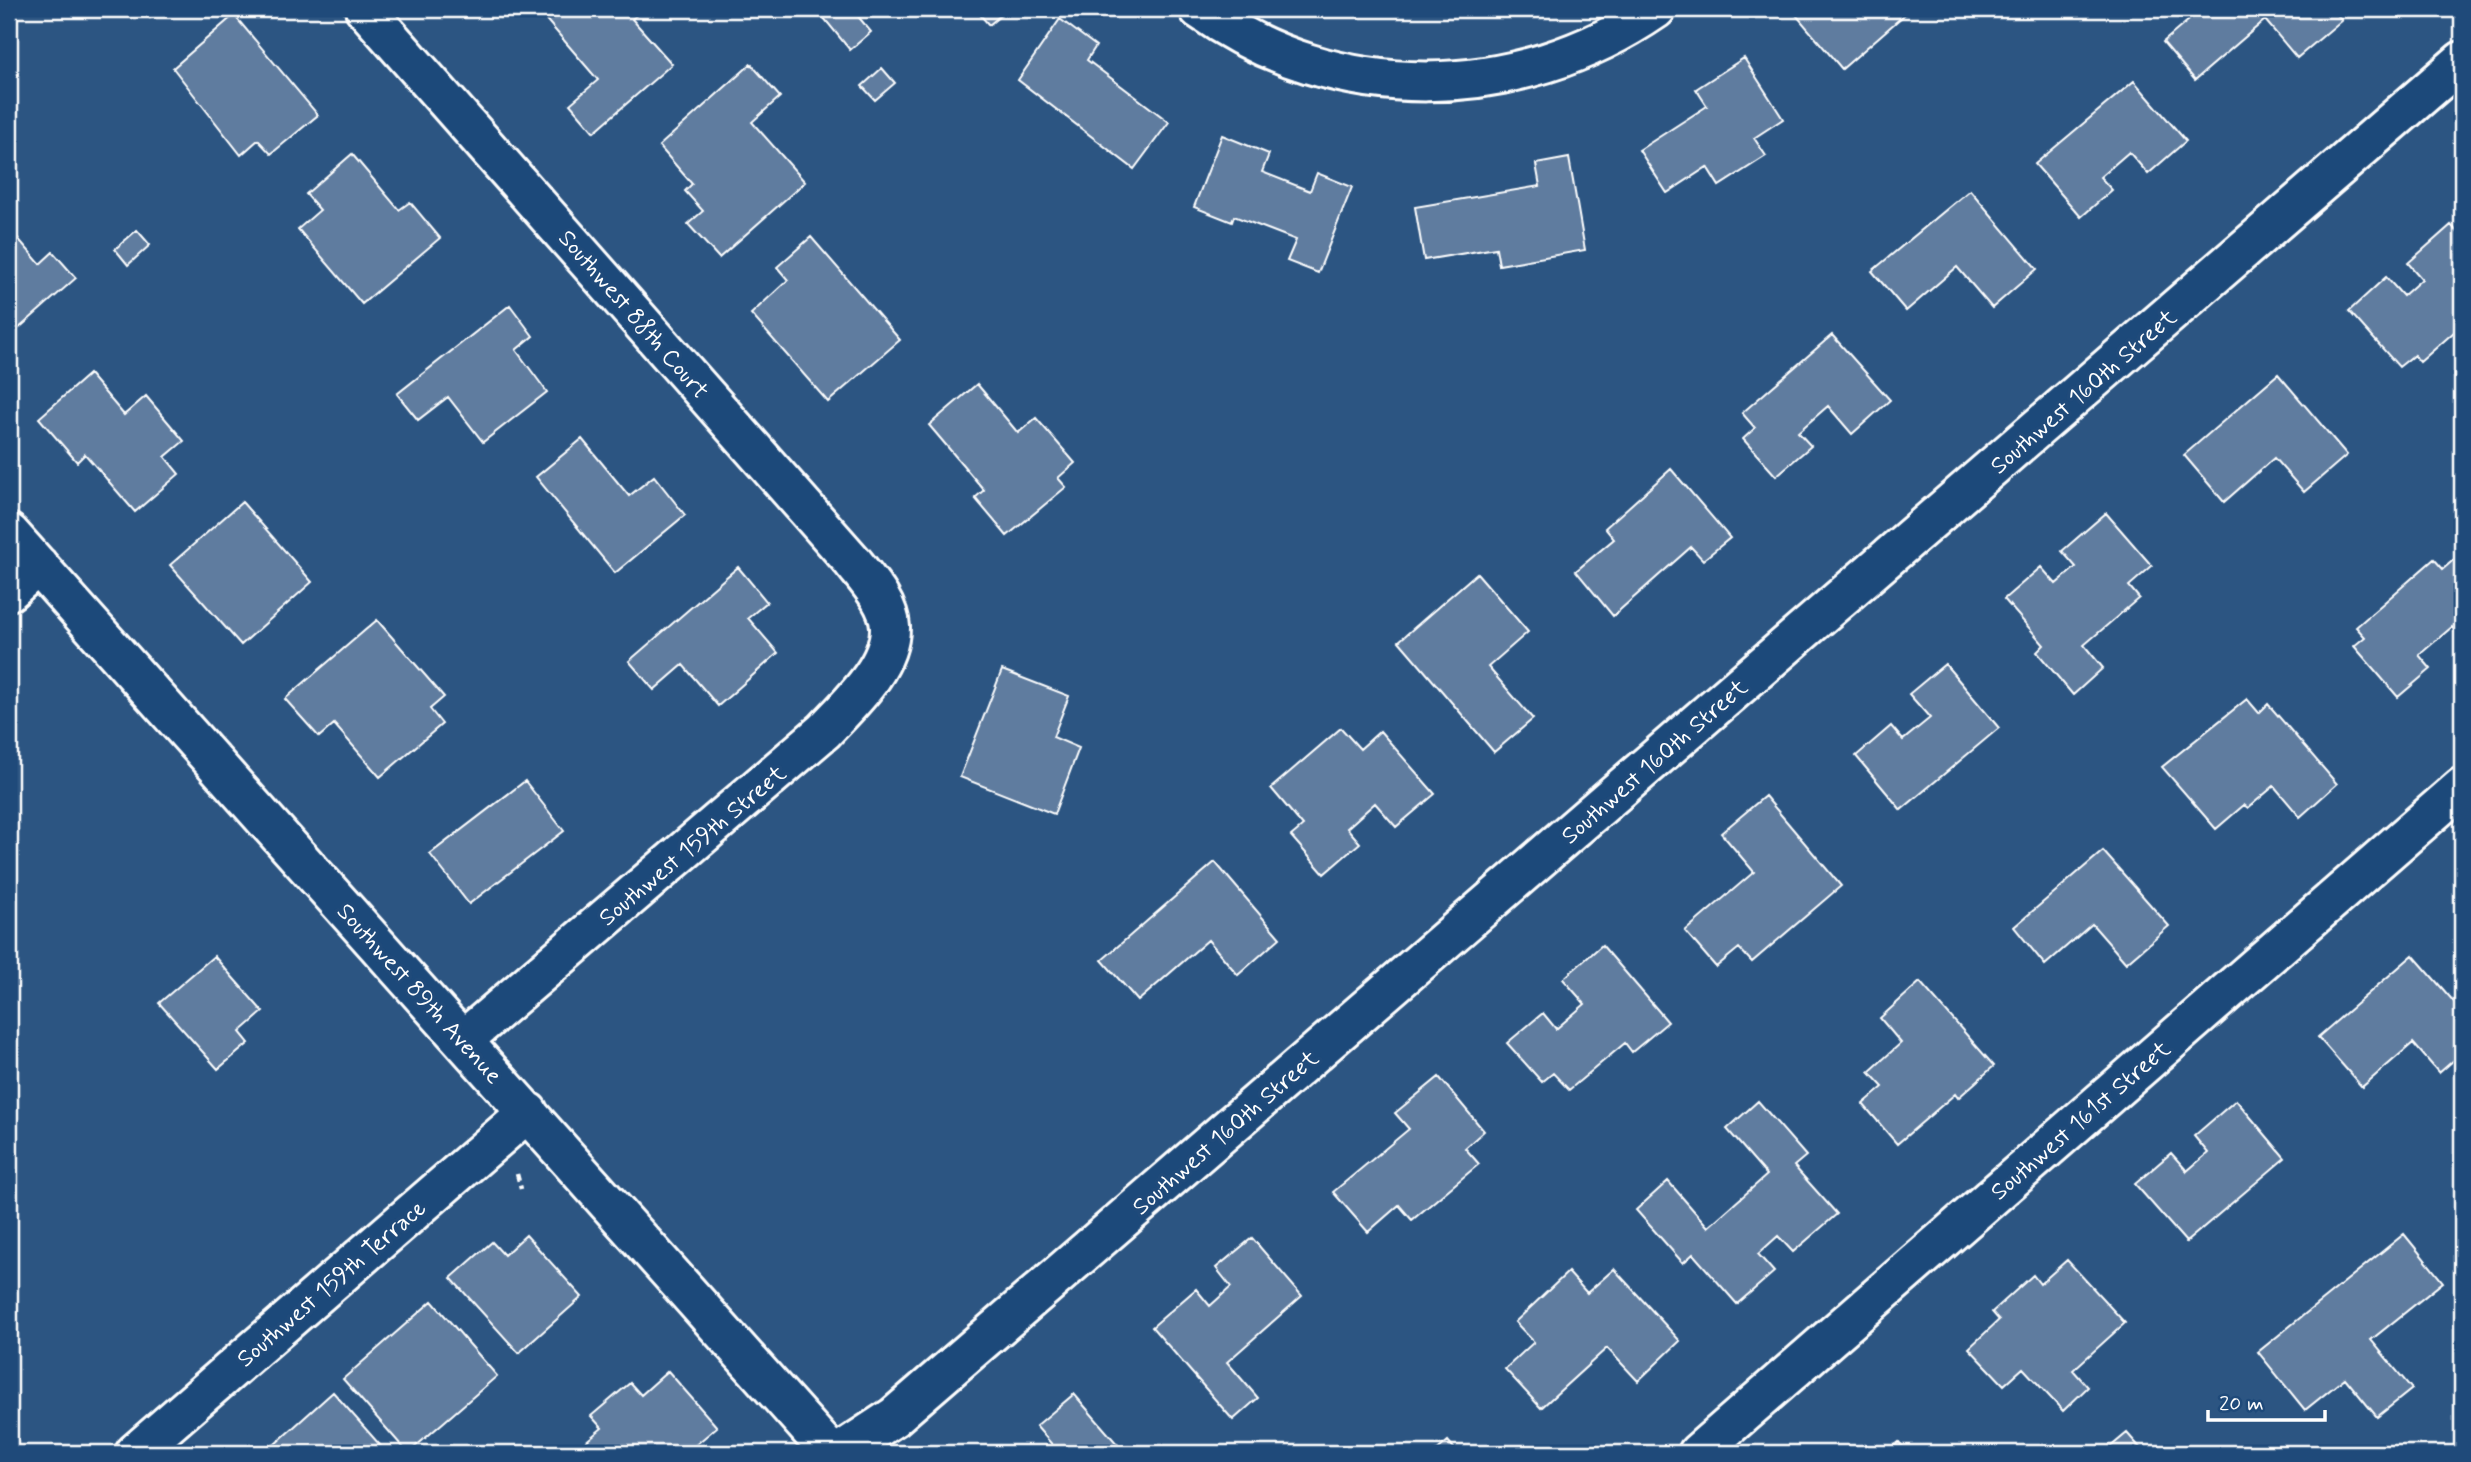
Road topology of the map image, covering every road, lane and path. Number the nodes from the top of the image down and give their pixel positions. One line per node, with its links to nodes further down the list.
1 (365, 9): 8 (street, Southwest 88th Court)
2 (1199, 9): 3 (street)
3 (1656, 9)
4 (2462, 61): 16 (street, Southwest 160th Street)
5 (9, 533): 6 (street, Southwest 89th Avenue)
6 (38, 565): 7 (street); 10 (street, Southwest 89th Avenue)
7 (9, 591)
8 (890, 627): 10 (street, Southwest 159th Street)
9 (2462, 787): 17 (street, Southwest 161st Street)
10 (463, 1040): 11 (street, Southwest 89th Avenue)
11 (528, 1112): 14 (street, Southwest 159th Terrace); 15 (street, Southwest 89th Avenue)
12 (516, 1167): 13 (path)
13 (521, 1189)
14 (135, 1453)
15 (831, 1453)
16 (839, 1453)
17 (1698, 1453)

